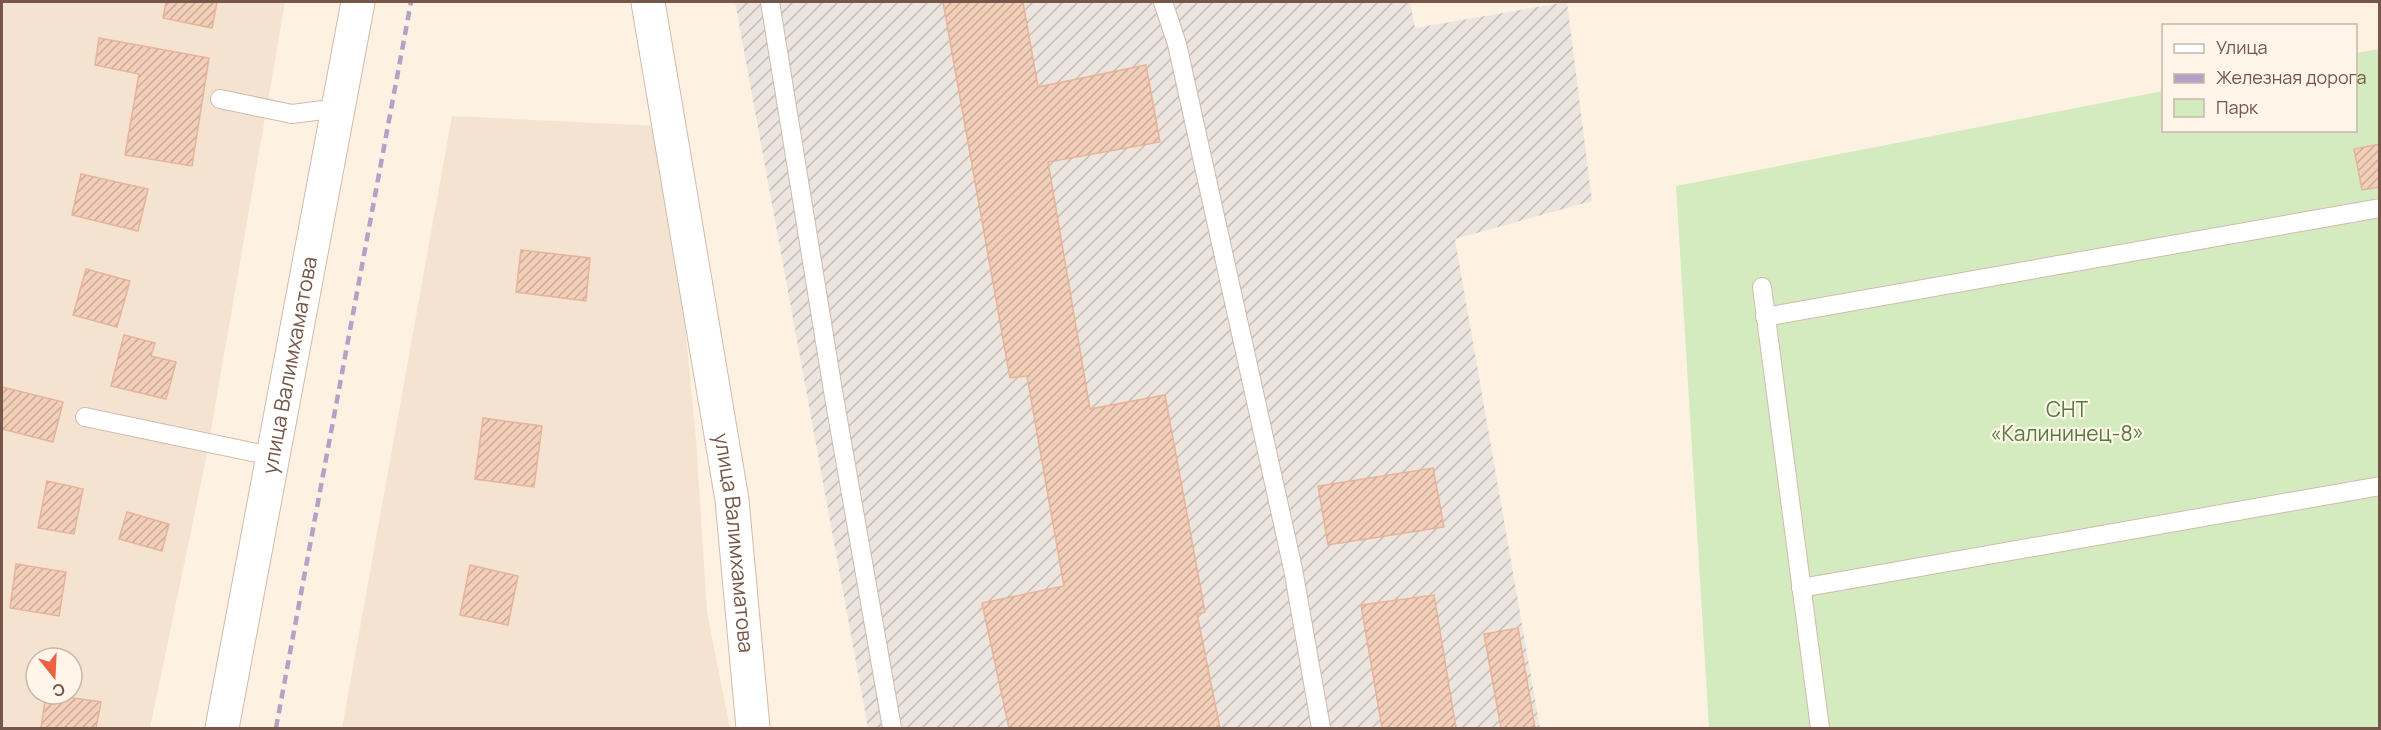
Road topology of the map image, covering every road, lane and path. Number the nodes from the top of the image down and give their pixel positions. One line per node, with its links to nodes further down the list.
1 (358, 2): 6 (street, улица Валимхаматова)
2 (648, 2): 15 (street, улица Валимхаматова)
3 (770, 2): 16 (lane)
4 (1163, 2): 17 (lane)
5 (220, 99): 6 (lane)
6 (339, 108): 11 (street, улица Валимхаматова)
7 (2379, 208): 9 (lane)
8 (1761, 287): 9 (lane)
9 (1765, 317): 13 (lane)
10 (85, 417): 11 (lane)
11 (271, 456): 14 (street, улица Валимхаматова)
12 (2379, 486): 13 (lane)
13 (1801, 588): 18 (lane)
14 (222, 729)
15 (753, 729)
16 (892, 729)
17 (1321, 729)
18 (1820, 729)

